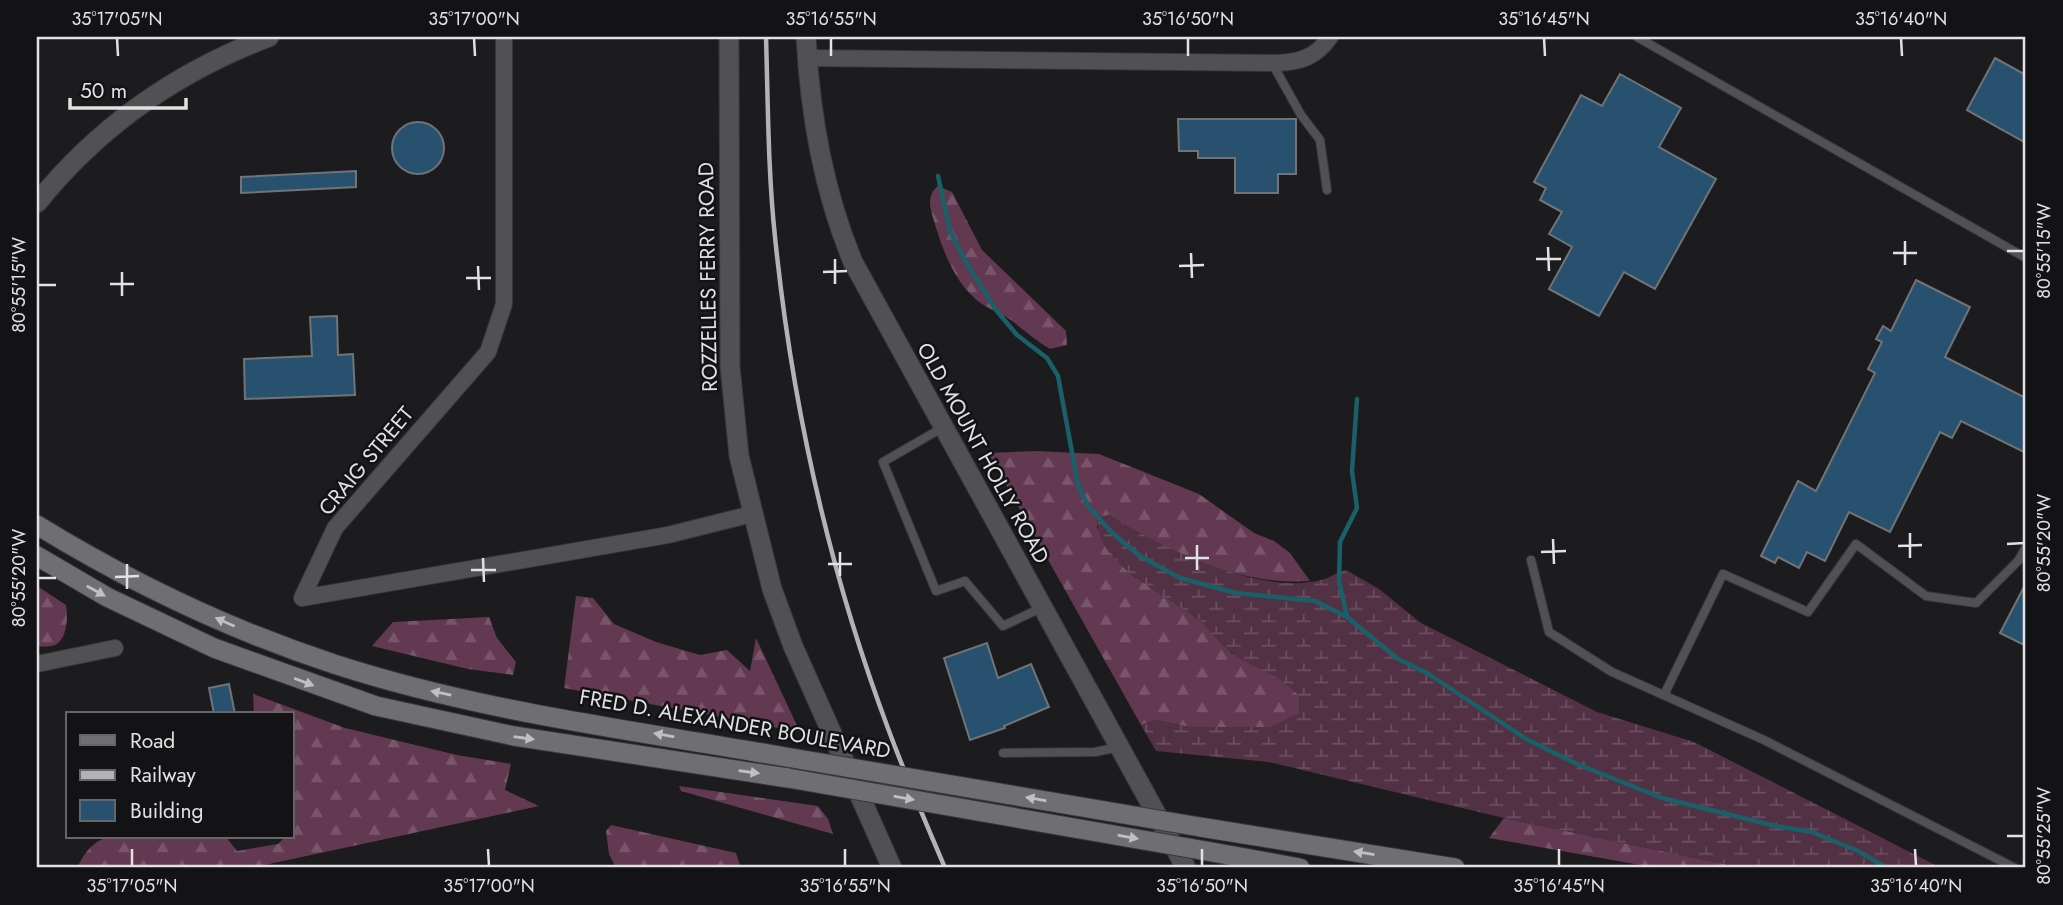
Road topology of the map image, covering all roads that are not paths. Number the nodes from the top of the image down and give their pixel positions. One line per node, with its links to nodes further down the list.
1 (268, 37): 10 (street)
2 (504, 37): 13 (street, CRAIG STREET)
3 (729, 37): 13 (street, ROZZELLES FERRY ROAD)
4 (806, 37): 7 (street, OLD MOUNT HOLLY ROAD)
5 (1330, 37): 8 (street)
6 (1637, 37): 11 (lane)
7 (808, 58): 8 (street); 12 (street, OLD MOUNT HOLLY ROAD)
8 (1272, 63): 9 (lane)
9 (1327, 190)
10 (37, 203)
11 (2026, 258)
12 (942, 428): 18 (street, OLD MOUNT HOLLY ROAD); 18 (lane)
13 (752, 514): 24 (street, ROZZELLES FERRY ROAD)
14 (37, 525): 27 (main road, FRED D. ALEXANDER BOULEVARD, one-way to 14, bridge)
15 (2026, 547): 21 (lane)
16 (37, 556): 26 (main road, FRED D. ALEXANDER BOULEVARD, one-way to 26, bridge)
17 (1531, 561): 21 (lane)
18 (1043, 607): 22 (street, OLD MOUNT HOLLY ROAD)
19 (115, 648): 20 (street)
20 (37, 664)
21 (1664, 695): 28 (lane)
22 (1119, 747): 23 (lane); 25 (street, OLD MOUNT HOLLY ROAD)
23 (1003, 753)
24 (892, 868)
25 (1186, 868)
26 (1300, 868)
27 (1455, 868)
28 (2015, 868)

